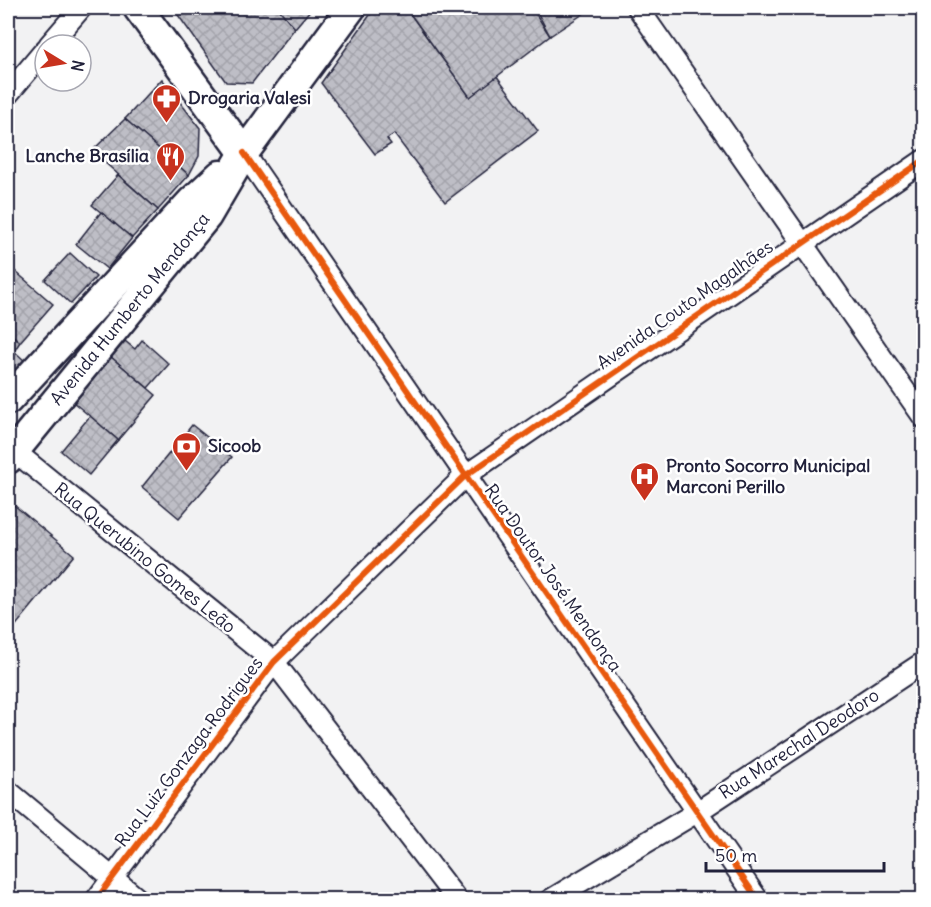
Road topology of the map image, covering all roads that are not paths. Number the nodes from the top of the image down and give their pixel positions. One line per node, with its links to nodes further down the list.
1 (81, 8): 5 (street)
2 (138, 8): 8 (main road, Rua Doutor José Mendonça)
3 (351, 8): 8 (main road, Avenida Humberto Mendonça)
4 (638, 8): 10 (street)
5 (59, 33)
6 (33, 64): 7 (street)
7 (8, 94)
8 (244, 153): 11 (main road, Avenida Humberto Mendonça); 13 (main road, Avenida Humberto Mendonça); 14 (street, Rua Doutor José Mendonça)
9 (924, 160): 10 (street, Avenida Couto Magalhães)
10 (800, 243): 12 (street); 14 (street, Avenida Couto Magalhães)
11 (8, 400)
12 (924, 418)
13 (10, 452): 15 (street, Rua Querubino Gomes Leão)
14 (465, 477): 15 (street, Rua Luiz Gonzaga Rodrigues); 18 (street, Rua Doutor José Mendonça)
15 (274, 662): 19 (street, Rua Luiz Gonzaga Rodrigues); 22 (street, Rua Querubino Gomes Leão)
16 (924, 662): 18 (street, Rua Marechal Deodoro)
17 (8, 791): 19 (street)
18 (697, 812): 23 (street, Rua Marechal Deodoro); 24 (street, Rua Doutor José Mendonça)
19 (114, 878): 20 (street, Rua Luiz Gonzaga Rodrigues); 21 (street)
20 (96, 900)
21 (139, 900)
22 (457, 900)
23 (550, 900)
24 (758, 900)

